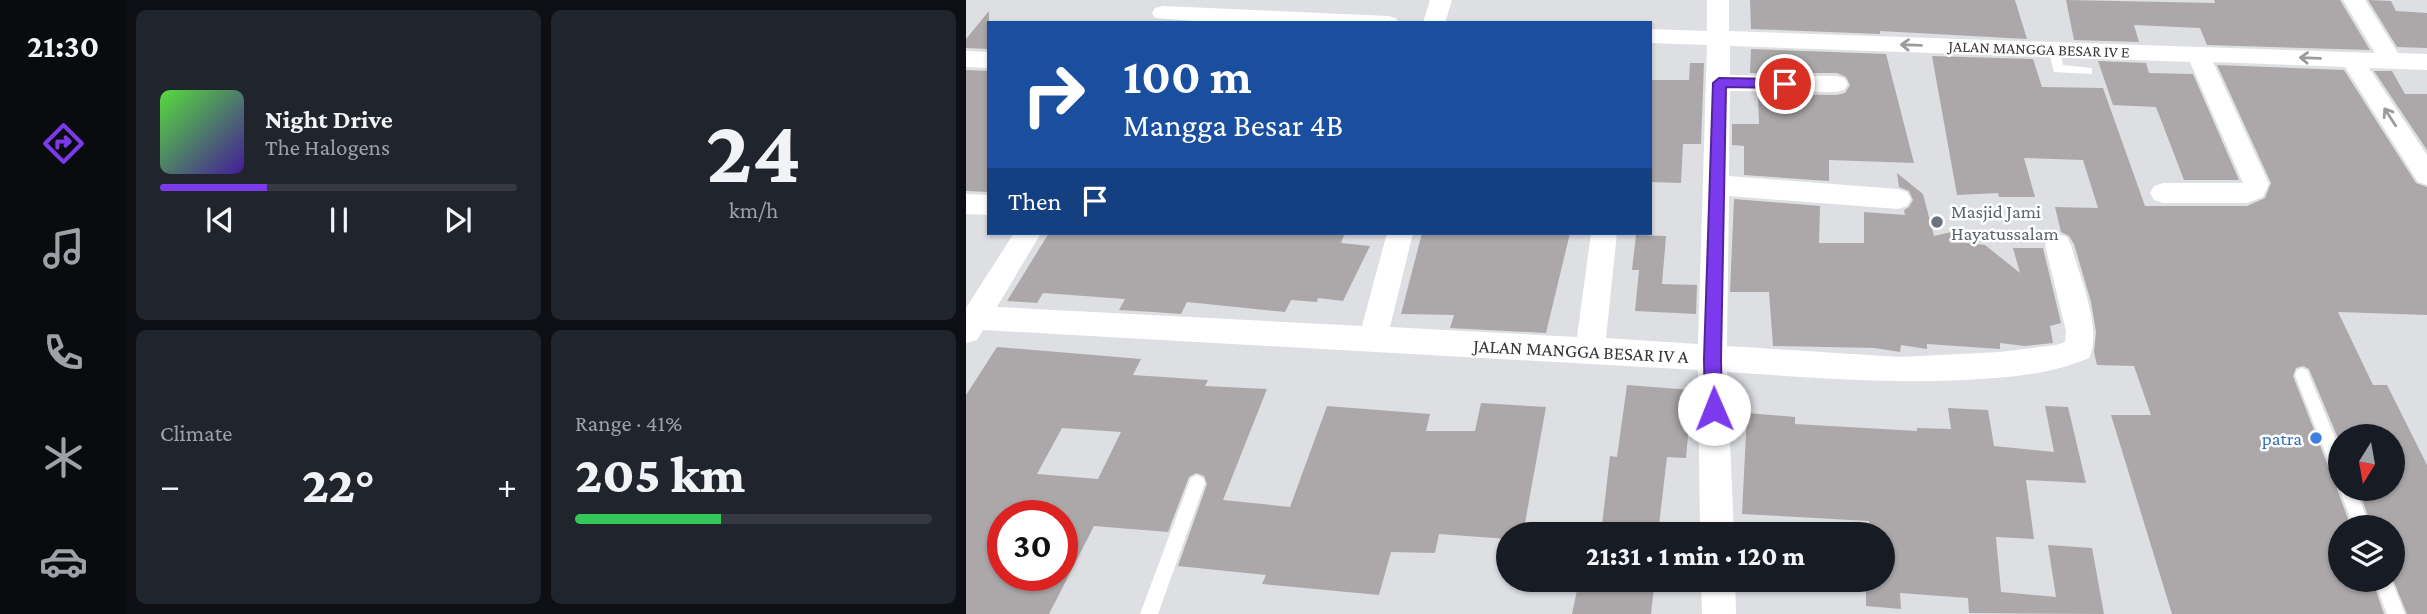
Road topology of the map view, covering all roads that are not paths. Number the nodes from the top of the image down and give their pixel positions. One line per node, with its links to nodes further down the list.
1 (1441, 0): 6 (street)
2 (1718, 0): 8 (street)
3 (2354, 0): 14 (street)
4 (1163, 12): 5 (street)
5 (1347, 21)
6 (1435, 21)
7 (1652, 36): 8 (street, JALAN MANGGA BESAR IV E)
8 (1719, 38): 9 (street, JALAN MANGGA BESAR IV E, one-way to 8); 17 (street)
9 (2054, 49): 10 (street, JALAN MANGGA BESAR IV E); 16 (lane)
10 (2198, 54): 13 (street, JALAN MANGGA BESAR IV E, one-way to 10); 21 (street)
11 (966, 59): 12 (street)
12 (987, 60)
13 (2352, 60): 14 (street, JALAN MANGGA BESAR IV E); 19 (street, one-way to 13)
14 (2391, 61): 15 (street, JALAN MANGGA BESAR IV E)
15 (2427, 62)
16 (2088, 71)
17 (1719, 83): 18 (street); 20 (street)
18 (1836, 84)
19 (2427, 174)
20 (1716, 185): 22 (street); 32 (street)
21 (2163, 193)
22 (1898, 200)
23 (966, 204): 24 (street)
24 (987, 205)
25 (1027, 235): 29 (street)
26 (1399, 235): 30 (street)
27 (1604, 235): 31 (street)
28 (2058, 246): 32 (street, JALAN MANGGA BESAR IV A)
29 (971, 325): 30 (street, JALAN MANGGA BESAR IV A)
30 (1375, 331): 31 (street, JALAN MANGGA BESAR IV A)
31 (1590, 350): 32 (street, JALAN MANGGA BESAR IV A)
32 (1712, 359): 36 (street)
33 (2302, 375): 34 (lane)
34 (2328, 440)
35 (1197, 483): 39 (lane)
36 (1717, 522)
37 (1718, 592): 40 (street)
38 (2387, 592): 41 (lane)
39 (1149, 614)
40 (1719, 614)
41 (2396, 614)

